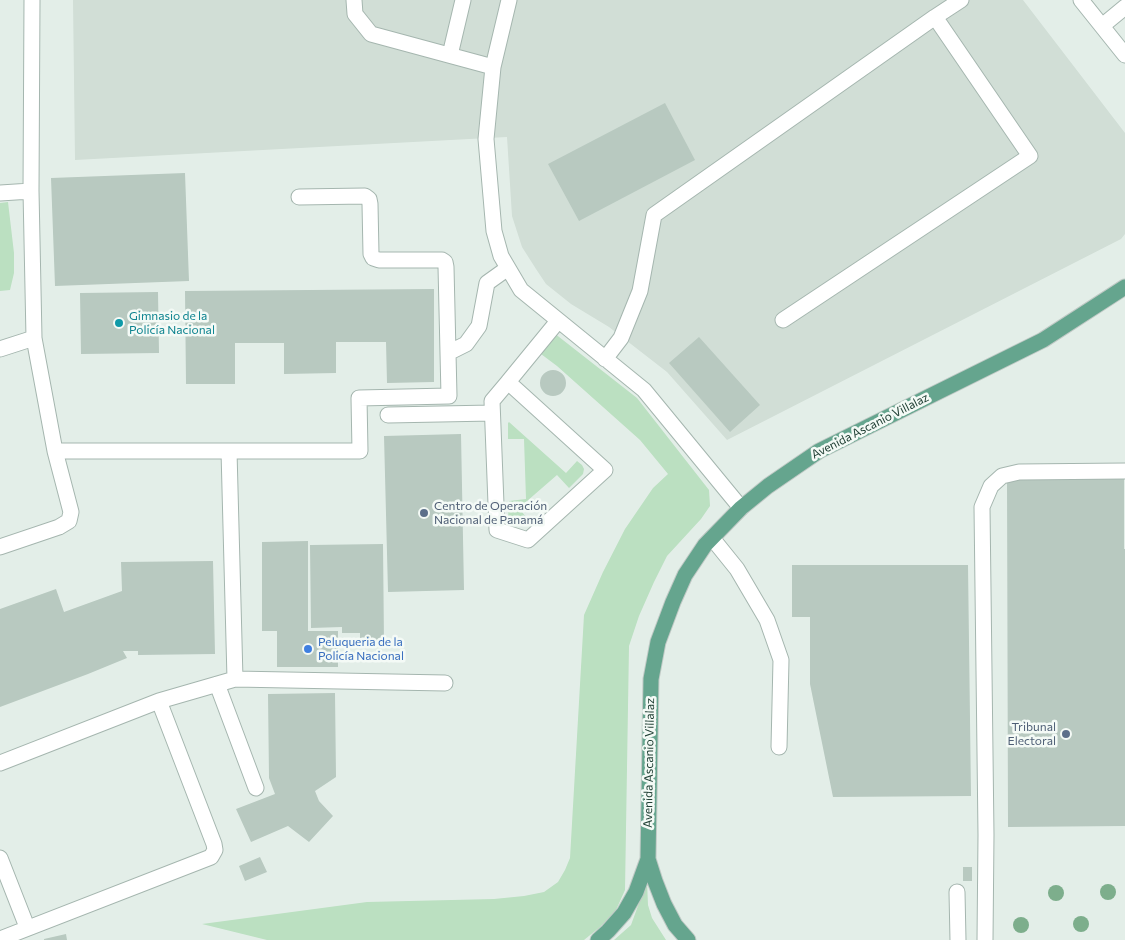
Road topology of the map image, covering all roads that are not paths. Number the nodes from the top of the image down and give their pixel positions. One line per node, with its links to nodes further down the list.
1 (32, 0): 13 (lane)
2 (354, 0): 10 (lane)
3 (463, 0): 10 (lane)
4 (510, 0): 12 (lane)
5 (961, 0): 8 (lane)
6 (1081, 0): 9 (lane)
7 (1125, 7): 9 (lane)
8 (935, 17): 18 (lane); 23 (lane)
9 (1102, 26): 11 (lane)
10 (450, 55): 12 (lane)
11 (1125, 55)
12 (493, 66): 16 (lane)
13 (31, 191): 14 (lane); 20 (lane)
14 (0, 192)
15 (299, 197): 22 (lane)
16 (508, 268): 19 (lane); 22 (lane)
17 (1125, 287): 30 (main road, Avenida Ascanio Villalaz)
18 (783, 320)
19 (558, 321): 23 (lane); 24 (lane)
20 (34, 338): 21 (lane); 27 (lane)
21 (0, 349)
22 (448, 354): 28 (lane)
23 (605, 359): 30 (lane)
24 (508, 382): 25 (lane); 25 (lane)
25 (492, 413): 26 (lane)
26 (388, 415)
27 (54, 451): 28 (lane); 32 (lane)
28 (229, 451): 33 (lane)
29 (1125, 471): 48 (lane)
30 (741, 508): 31 (main road, Avenida Ascanio Villalaz)
31 (712, 538): 37 (lane); 41 (main road, Avenida Ascanio Villalaz)
32 (0, 547)
33 (235, 679): 34 (lane); 35 (lane)
34 (445, 683)
35 (217, 684): 36 (lane); 39 (lane)
36 (159, 701): 38 (lane); 43 (lane)
37 (779, 747)
38 (0, 763)
39 (256, 788)
40 (0, 858): 43 (lane)
41 (648, 859): 45 (main road, Avenida Ascanio Villalaz); 46 (main road, Avenida Ascanio Villalaz)
42 (957, 892): 47 (lane)
43 (27, 927): 44 (lane)
44 (0, 938)
45 (598, 940)
46 (688, 940)
47 (958, 940)
48 (985, 940)

